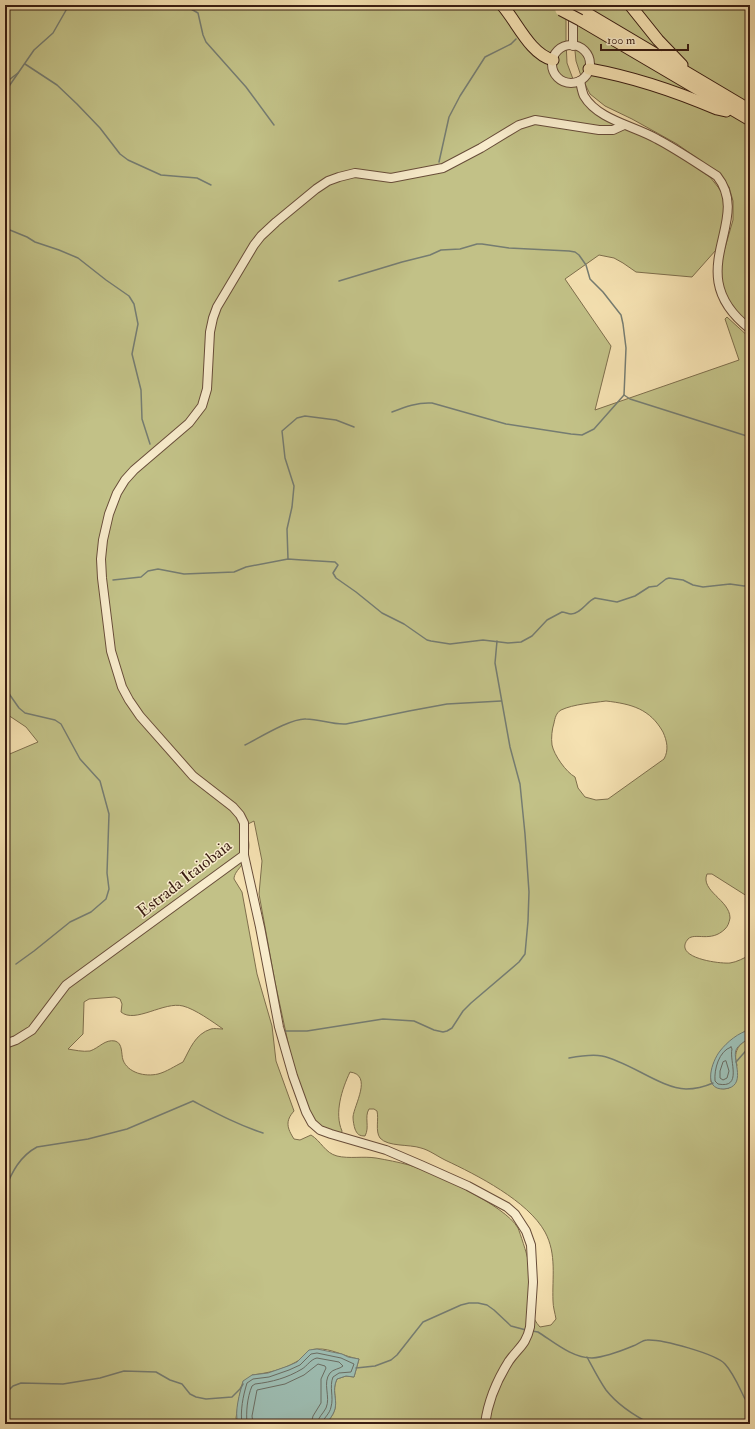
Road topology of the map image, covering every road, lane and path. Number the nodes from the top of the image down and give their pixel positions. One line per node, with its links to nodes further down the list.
1 (502, 5): 6 (highway)
2 (630, 5): 9 (highway)
3 (574, 6): 5 (street); 9 (highway)
4 (558, 7): 11 (highway, bridge)
5 (573, 46): 6 (street); 7 (street)
6 (553, 60): 8 (street)
7 (589, 69): 8 (street); 11 (highway)
8 (580, 81): 13 (street)
9 (736, 101): 10 (highway)
10 (750, 110)
11 (738, 113): 12 (highway)
12 (750, 120)
13 (624, 125): 14 (street); 15 (street, Estrada Itaiobaia)
14 (750, 329)
15 (244, 854): 16 (street, Estrada Itaiobaia); 17 (street)
16 (5, 1044)
17 (485, 1424)

